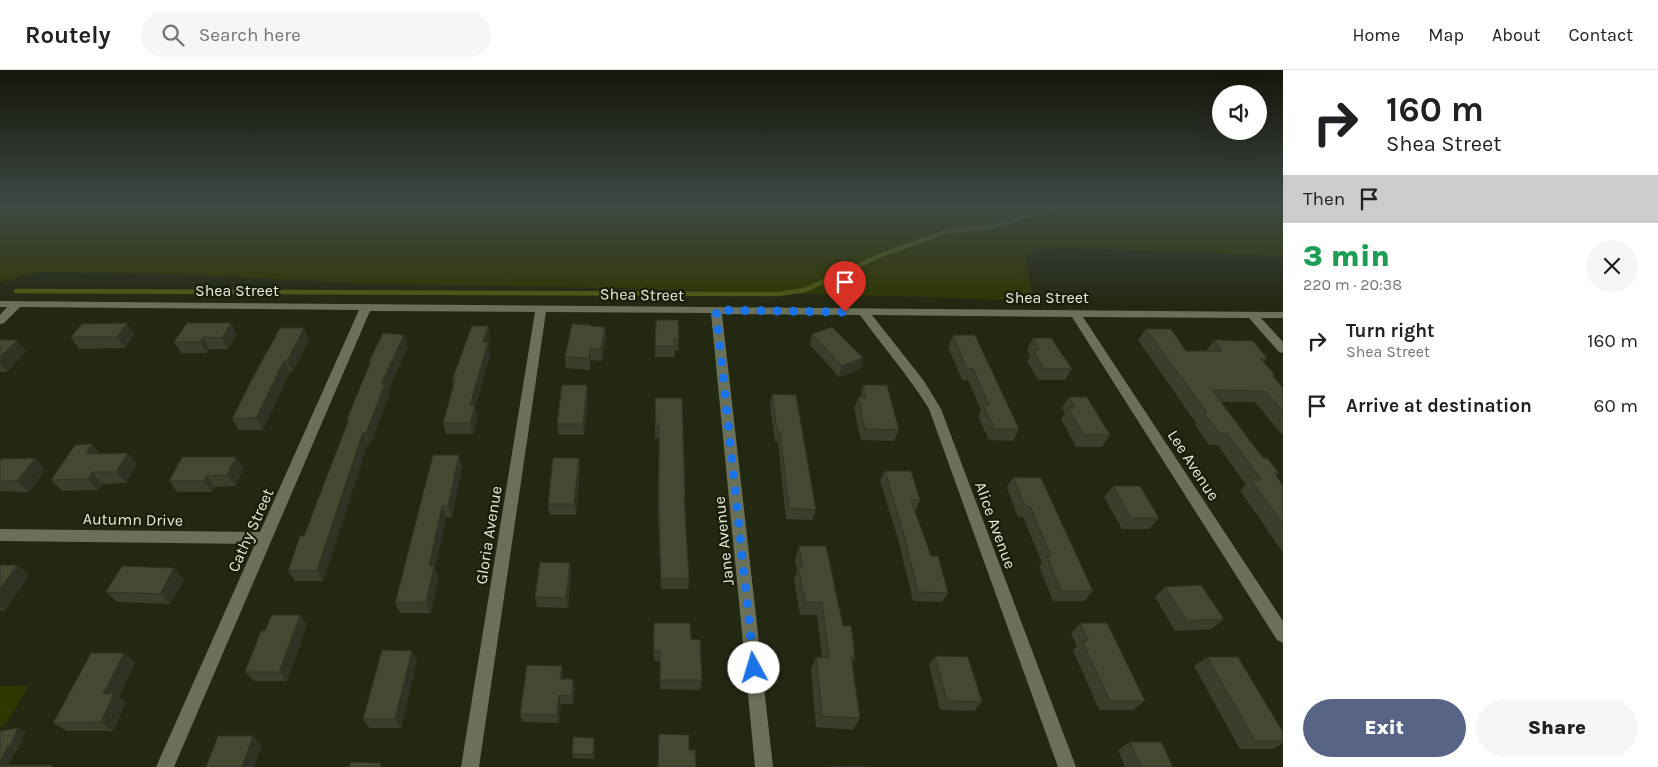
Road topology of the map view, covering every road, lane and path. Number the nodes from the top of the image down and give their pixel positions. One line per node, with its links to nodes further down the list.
1 (0, 304): 2 (street, Shea Street)
2 (17, 304): 3 (street, Shea Street); 10 (street)
3 (366, 307): 4 (street, Shea Street); 13 (street, Cathy Street)
4 (541, 309): 5 (street, Shea Street); 16 (street, Gloria Avenue)
5 (716, 310): 6 (street, Shea Street); 17 (street, Jane Avenue)
6 (864, 312): 7 (street, Shea Street); 18 (street, Alice Avenue)
7 (1076, 314): 8 (street, Shea Street); 14 (street, Lee Avenue)
8 (1252, 315): 9 (street, Shea Street); 11 (street)
9 (1283, 315)
10 (0, 321)
11 (1283, 349)
12 (0, 534): 13 (street, Autumn Drive)
13 (265, 538): 15 (street, Cathy Street)
14 (1283, 635)
15 (165, 767)
16 (470, 767)
17 (764, 767)
18 (1067, 767)

